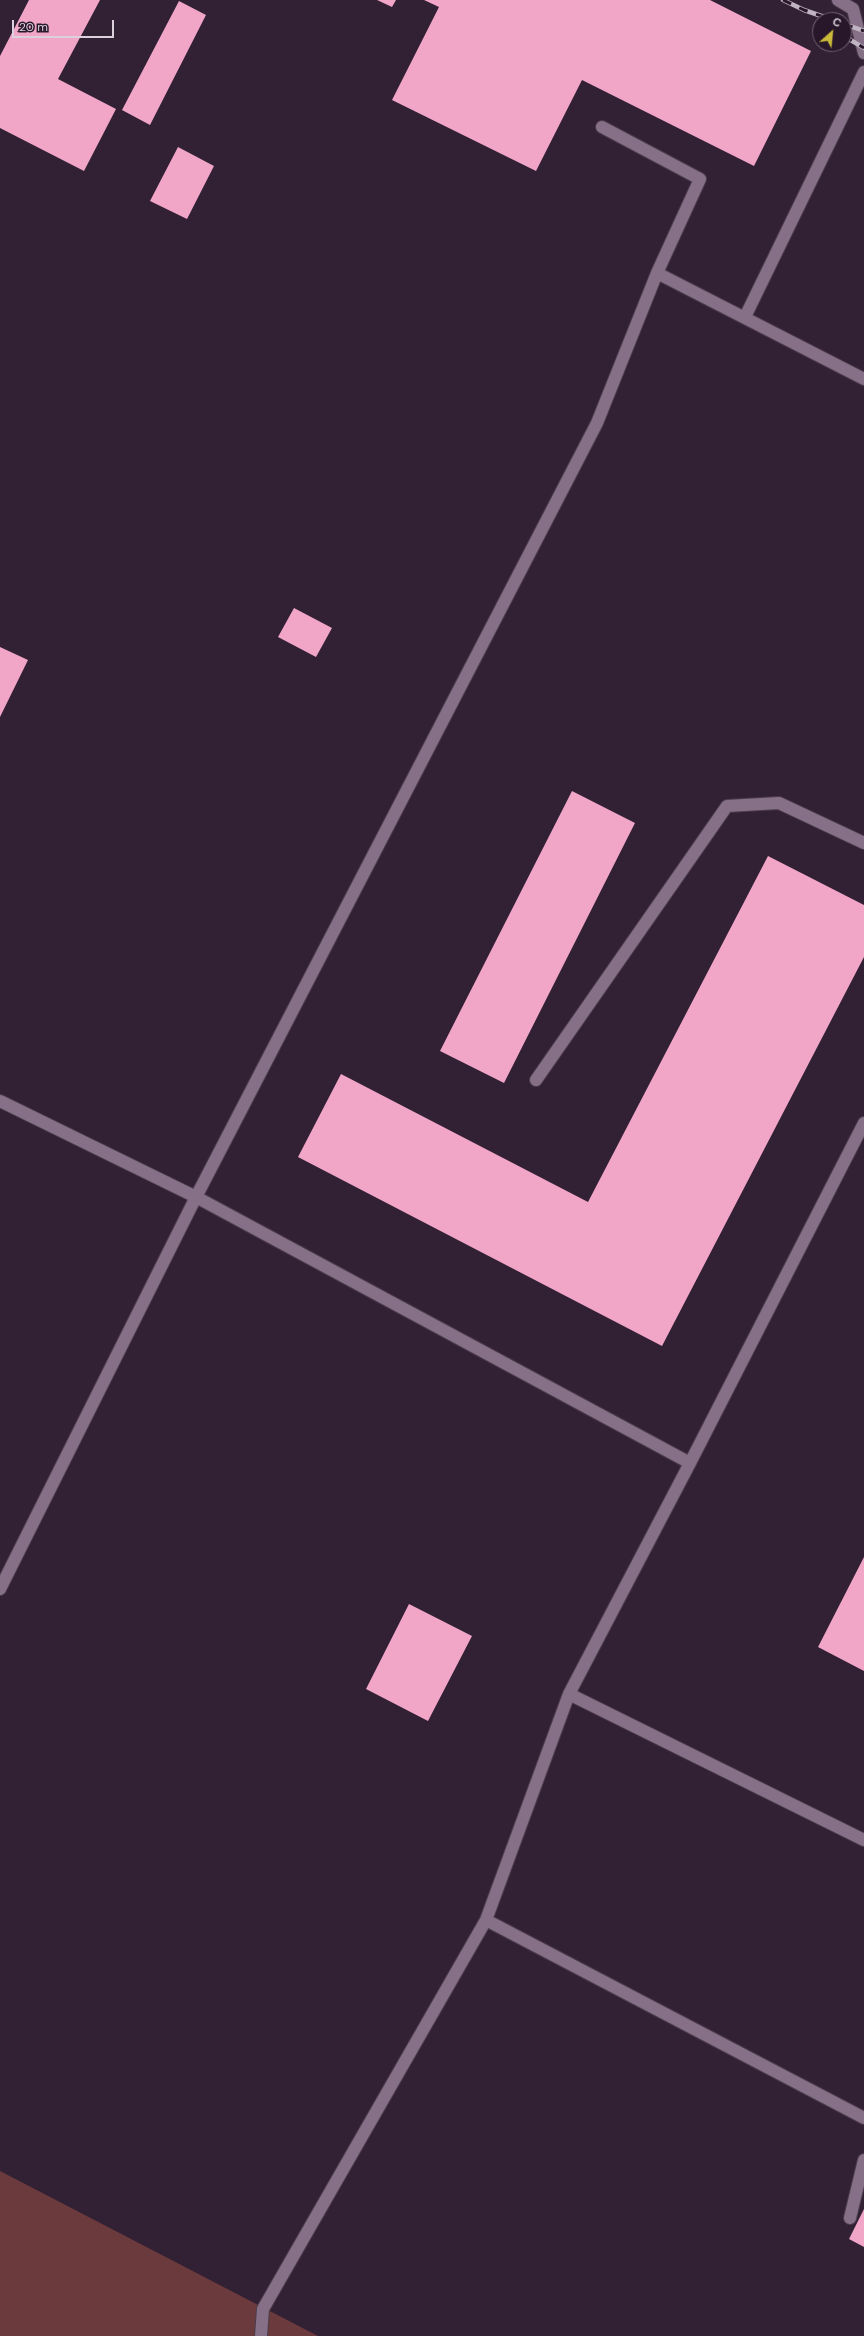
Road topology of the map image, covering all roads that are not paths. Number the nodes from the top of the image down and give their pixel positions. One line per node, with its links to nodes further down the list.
1 (838, 0): 2 (lane)
2 (864, 53)
3 (864, 72): 6 (lane)
4 (602, 127): 5 (lane)
5 (657, 273): 6 (lane); 12 (lane)
6 (745, 317): 7 (lane)
7 (864, 379)
8 (864, 843): 9 (lane)
9 (536, 1080)
10 (0, 1100): 12 (lane)
11 (864, 1123): 13 (lane)
12 (196, 1197): 13 (lane); 14 (lane)
13 (690, 1463): 15 (lane)
14 (0, 1589)
15 (569, 1694): 16 (lane); 17 (lane)
16 (864, 1840)
17 (486, 1920): 18 (lane); 21 (lane)
18 (864, 2118)
19 (864, 2160): 20 (lane)
20 (850, 2218)
21 (260, 2336)

